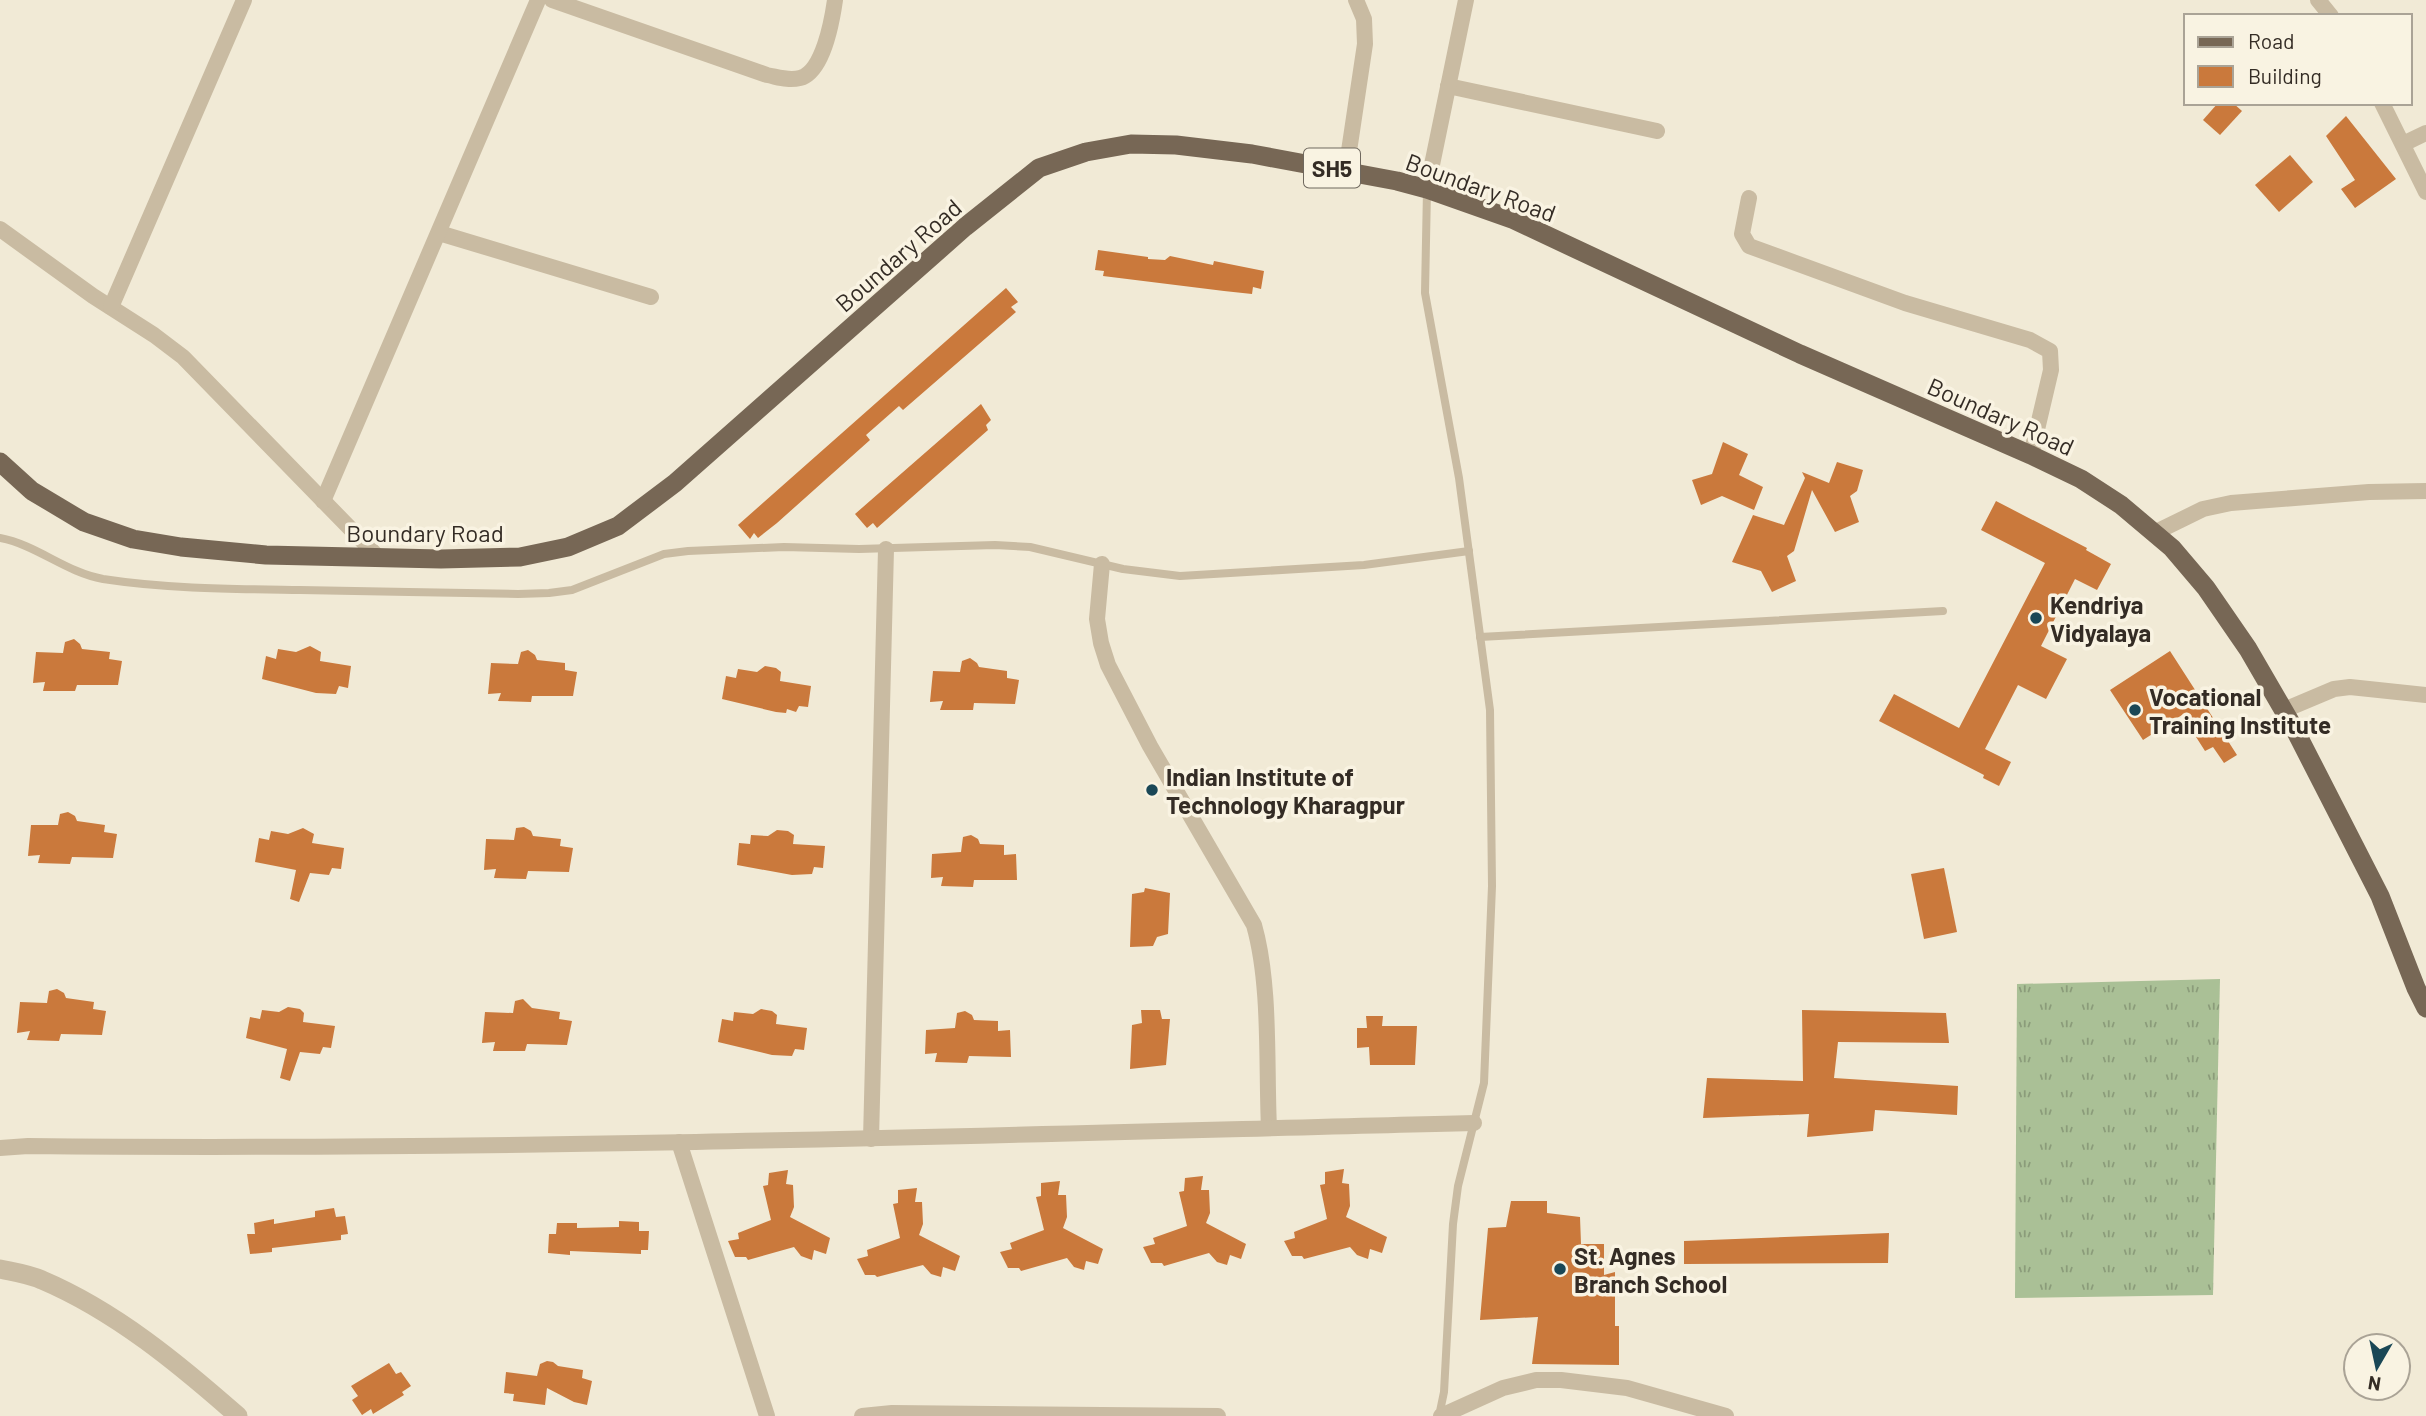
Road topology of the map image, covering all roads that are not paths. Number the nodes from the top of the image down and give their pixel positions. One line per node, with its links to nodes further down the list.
1 (244, 0): 21 (street)
2 (538, 0): 19 (street)
3 (552, 0): 4 (street)
4 (835, 0)
5 (1356, 0): 14 (street)
6 (1466, 0): 9 (street)
7 (2318, 0): 8 (street)
8 (2329, 14)
9 (1448, 86): 11 (street); 15 (street)
10 (2383, 105): 13 (street)
11 (1657, 131)
12 (2426, 133): 13 (street)
13 (2403, 144): 16 (street)
14 (1346, 170): 15 (main road, Boundary Road / SH5); 30 (main road, Boundary Road / SH5)
15 (1427, 189): 22 (main road, Boundary Road / SH5); 29 (lane)
16 (2426, 192)
17 (1749, 198): 22 (street)
18 (0, 229): 21 (street)
19 (439, 233): 20 (street); 25 (street)
20 (651, 297)
21 (111, 307): 25 (street)
22 (2031, 455): 26 (main road, Boundary Road / SH5)
23 (0, 462): 30 (main road, Boundary Road / SH5)
24 (2426, 491): 26 (street)
25 (323, 501): 30 (street)
26 (2154, 533): 35 (main road, Boundary Road / SH5)
27 (0, 538): 28 (lane)
28 (886, 548): 31 (lane); 39 (street)
29 (1469, 551): 31 (lane); 33 (lane)
30 (378, 557)
31 (1102, 564): 38 (street)
32 (1943, 611): 33 (lane)
33 (1480, 637): 37 (lane)
34 (2426, 695): 35 (street)
35 (2284, 710): 36 (main road, Boundary Road / SH5)
36 (2426, 1009)
37 (1474, 1123): 38 (street); 47 (lane)
38 (1269, 1128): 39 (street)
39 (871, 1139): 40 (street)
40 (678, 1142): 41 (street); 44 (street)
41 (0, 1148)
42 (0, 1269): 43 (street)
43 (238, 1416)
44 (767, 1416)
45 (862, 1416): 46 (street)
46 (1218, 1416)
47 (1440, 1416): 48 (street)
48 (1726, 1416)

